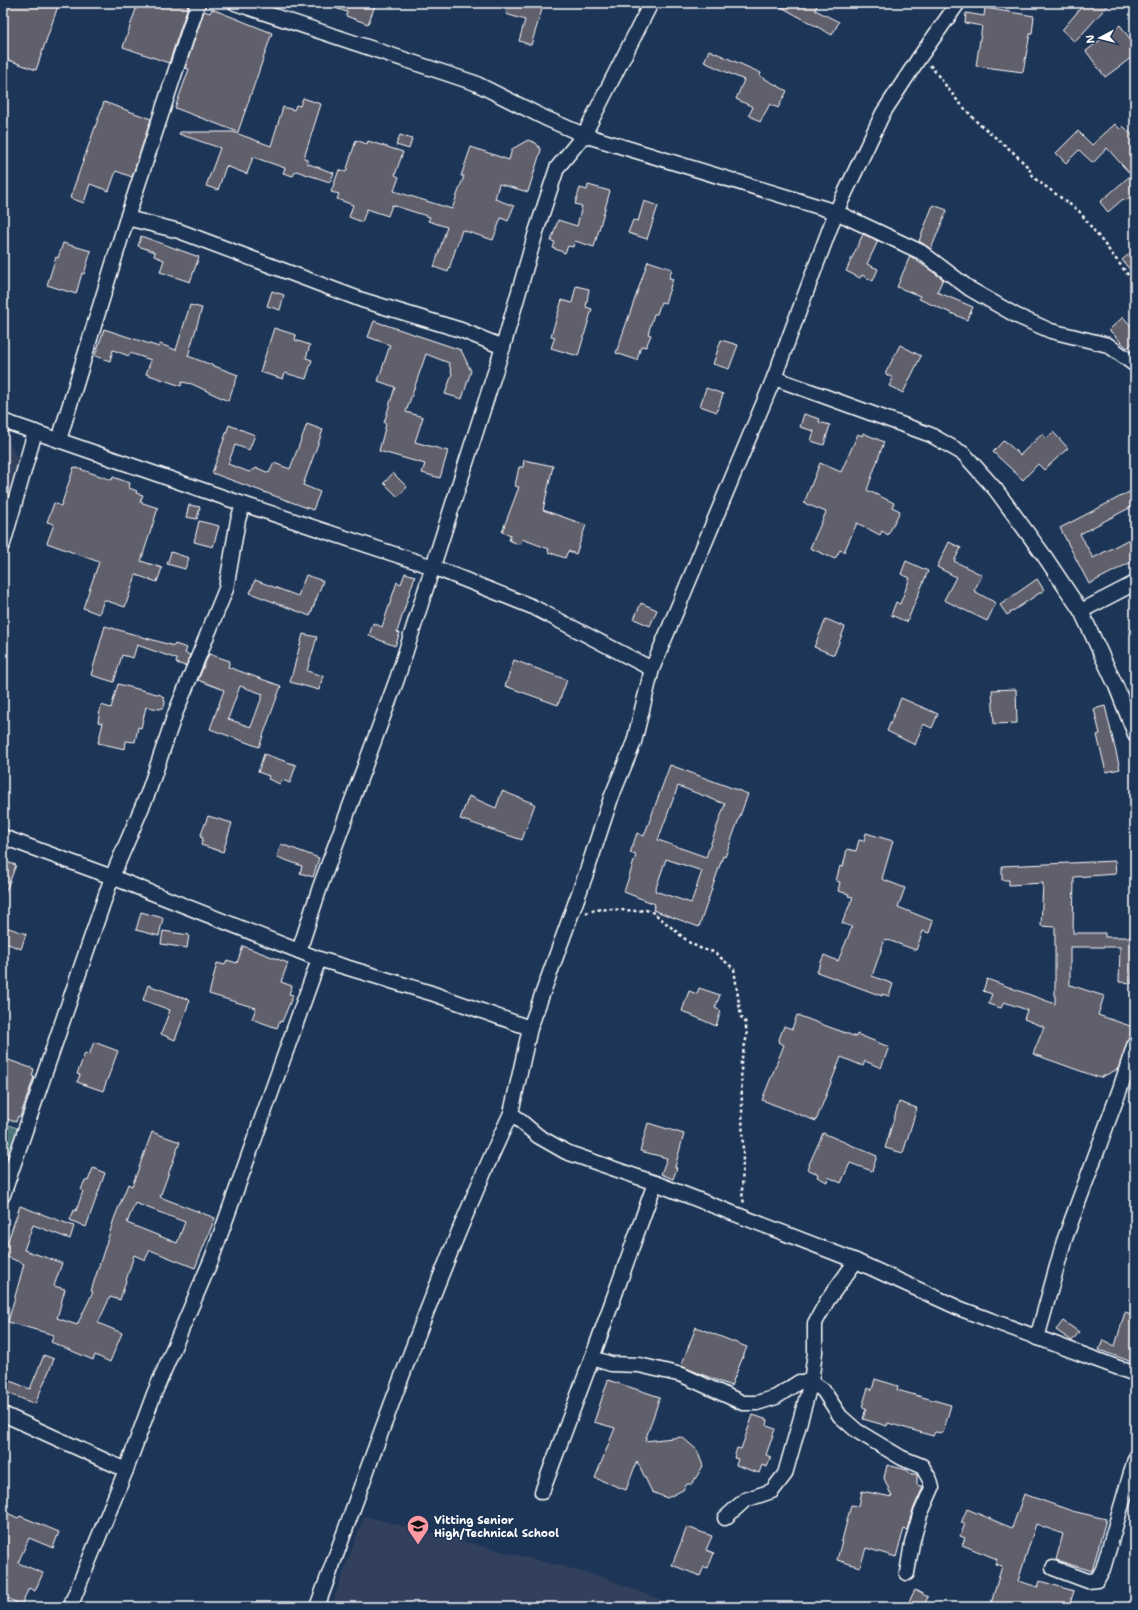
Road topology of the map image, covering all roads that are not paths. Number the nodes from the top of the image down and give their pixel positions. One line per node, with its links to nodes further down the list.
1 (198, 3): 7 (street)
2 (235, 3): 5 (street)
3 (651, 3): 5 (street)
4 (958, 3): 6 (street)
5 (584, 135): 6 (street); 8 (street)
6 (836, 212): 9 (street); 10 (street)
7 (127, 218): 8 (street); 13 (street)
8 (503, 347): 16 (street)
9 (1135, 365)
10 (774, 378): 18 (street); 19 (street)
11 (3, 421): 12 (street)
12 (36, 432): 13 (street); 15 (street)
13 (59, 440): 14 (street)
14 (243, 504): 16 (street); 22 (street)
15 (3, 544)
16 (433, 567): 19 (street); 23 (street)
17 (1135, 583): 18 (street)
18 (1081, 611): 20 (street)
19 (652, 669): 25 (street)
20 (1135, 734)
21 (3, 837): 22 (street)
22 (112, 877): 23 (street); 29 (street)
23 (299, 951): 24 (street)
24 (319, 959): 25 (street); 37 (street)
25 (530, 1028): 27 (street)
26 (1135, 1043): 31 (street)
27 (511, 1113): 28 (street); 43 (street)
28 (654, 1183): 30 (street); 32 (street)
29 (3, 1195)
30 (856, 1261): 31 (street); 34 (street)
31 (1037, 1338): 33 (street)
32 (592, 1358): 34 (street); 38 (street)
33 (1135, 1374)
34 (811, 1382): 39 (street); 41 (street)
35 (3, 1414): 37 (street)
36 (1135, 1459): 40 (street)
37 (126, 1470): 42 (street)
38 (542, 1492)
39 (725, 1518)
40 (1053, 1568)
41 (907, 1573)
42 (70, 1607)
43 (317, 1607)

